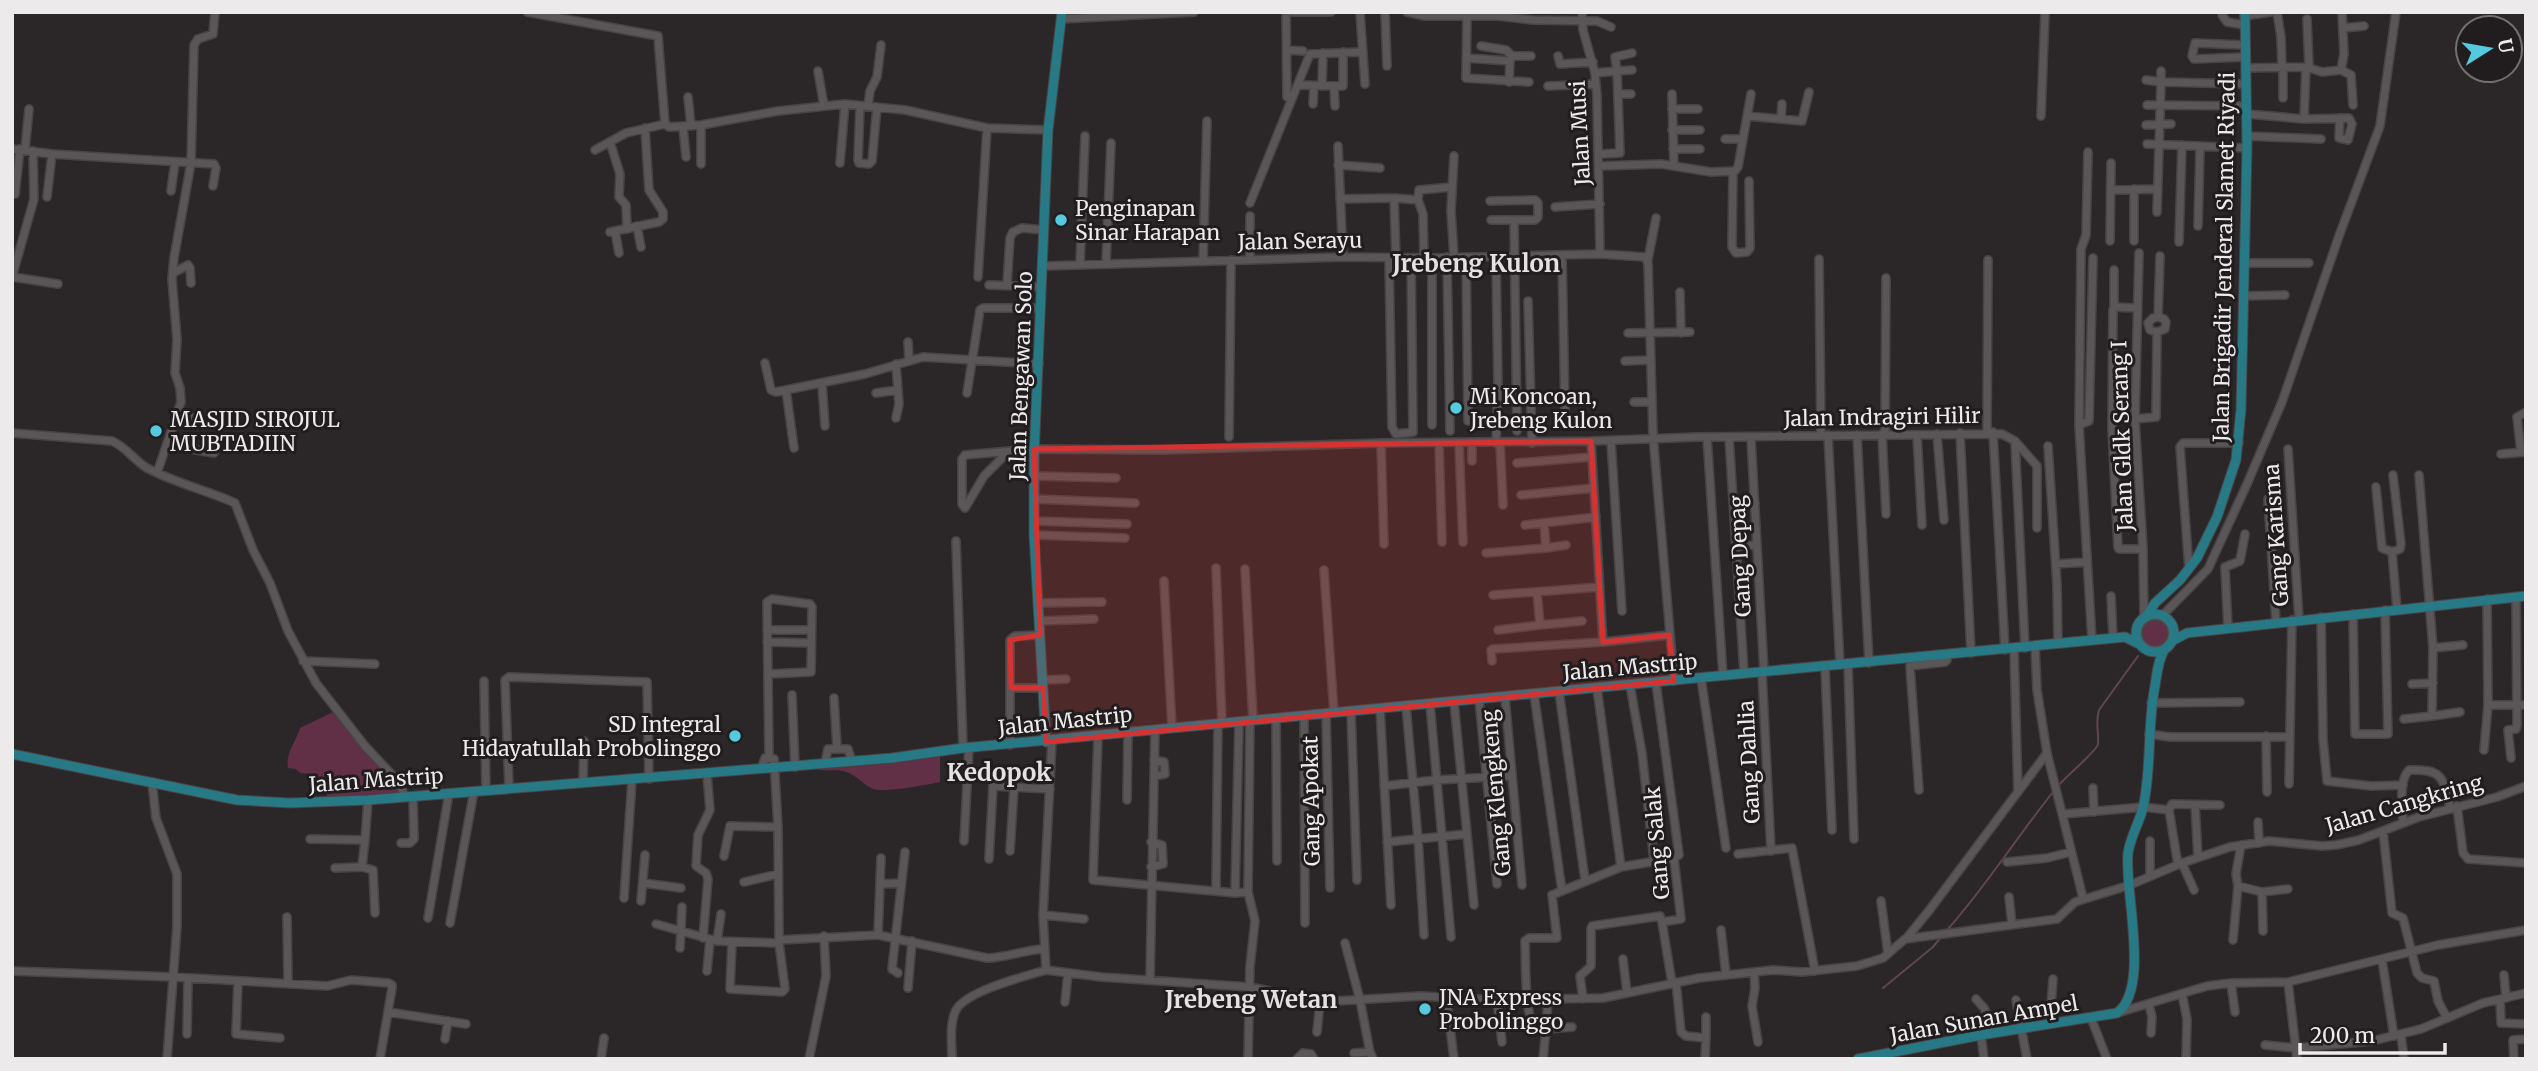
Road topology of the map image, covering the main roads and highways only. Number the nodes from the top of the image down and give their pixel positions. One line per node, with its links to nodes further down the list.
1 (1062, 16): 13 (main road, Jalan Bengawan Solo)
2 (2245, 18): 4 (main road, Jalan Brigadir Jenderal Slamet Riyadi)
3 (2521, 597): 7 (main road)
4 (2152, 616): 5 (main road, Jalan Brigadir Jenderal Slamet Riyadi); 6 (main road)
5 (2137, 627): 8 (main road); 9 (main road)
6 (2173, 628): 7 (main road); 10 (main road)
7 (2187, 633): 10 (main road)
8 (2124, 637): 9 (main road); 13 (main road, Jalan Mastrip)
9 (2139, 644): 11 (main road)
10 (2168, 645): 11 (main road); 12 (main road)
11 (2152, 652): 12 (main road)
12 (2158, 666): 15 (main road, Jalan Sunan Ampel)
13 (1049, 742): 14 (main road, Jalan Mastrip)
14 (12, 754)
15 (1857, 1059)

